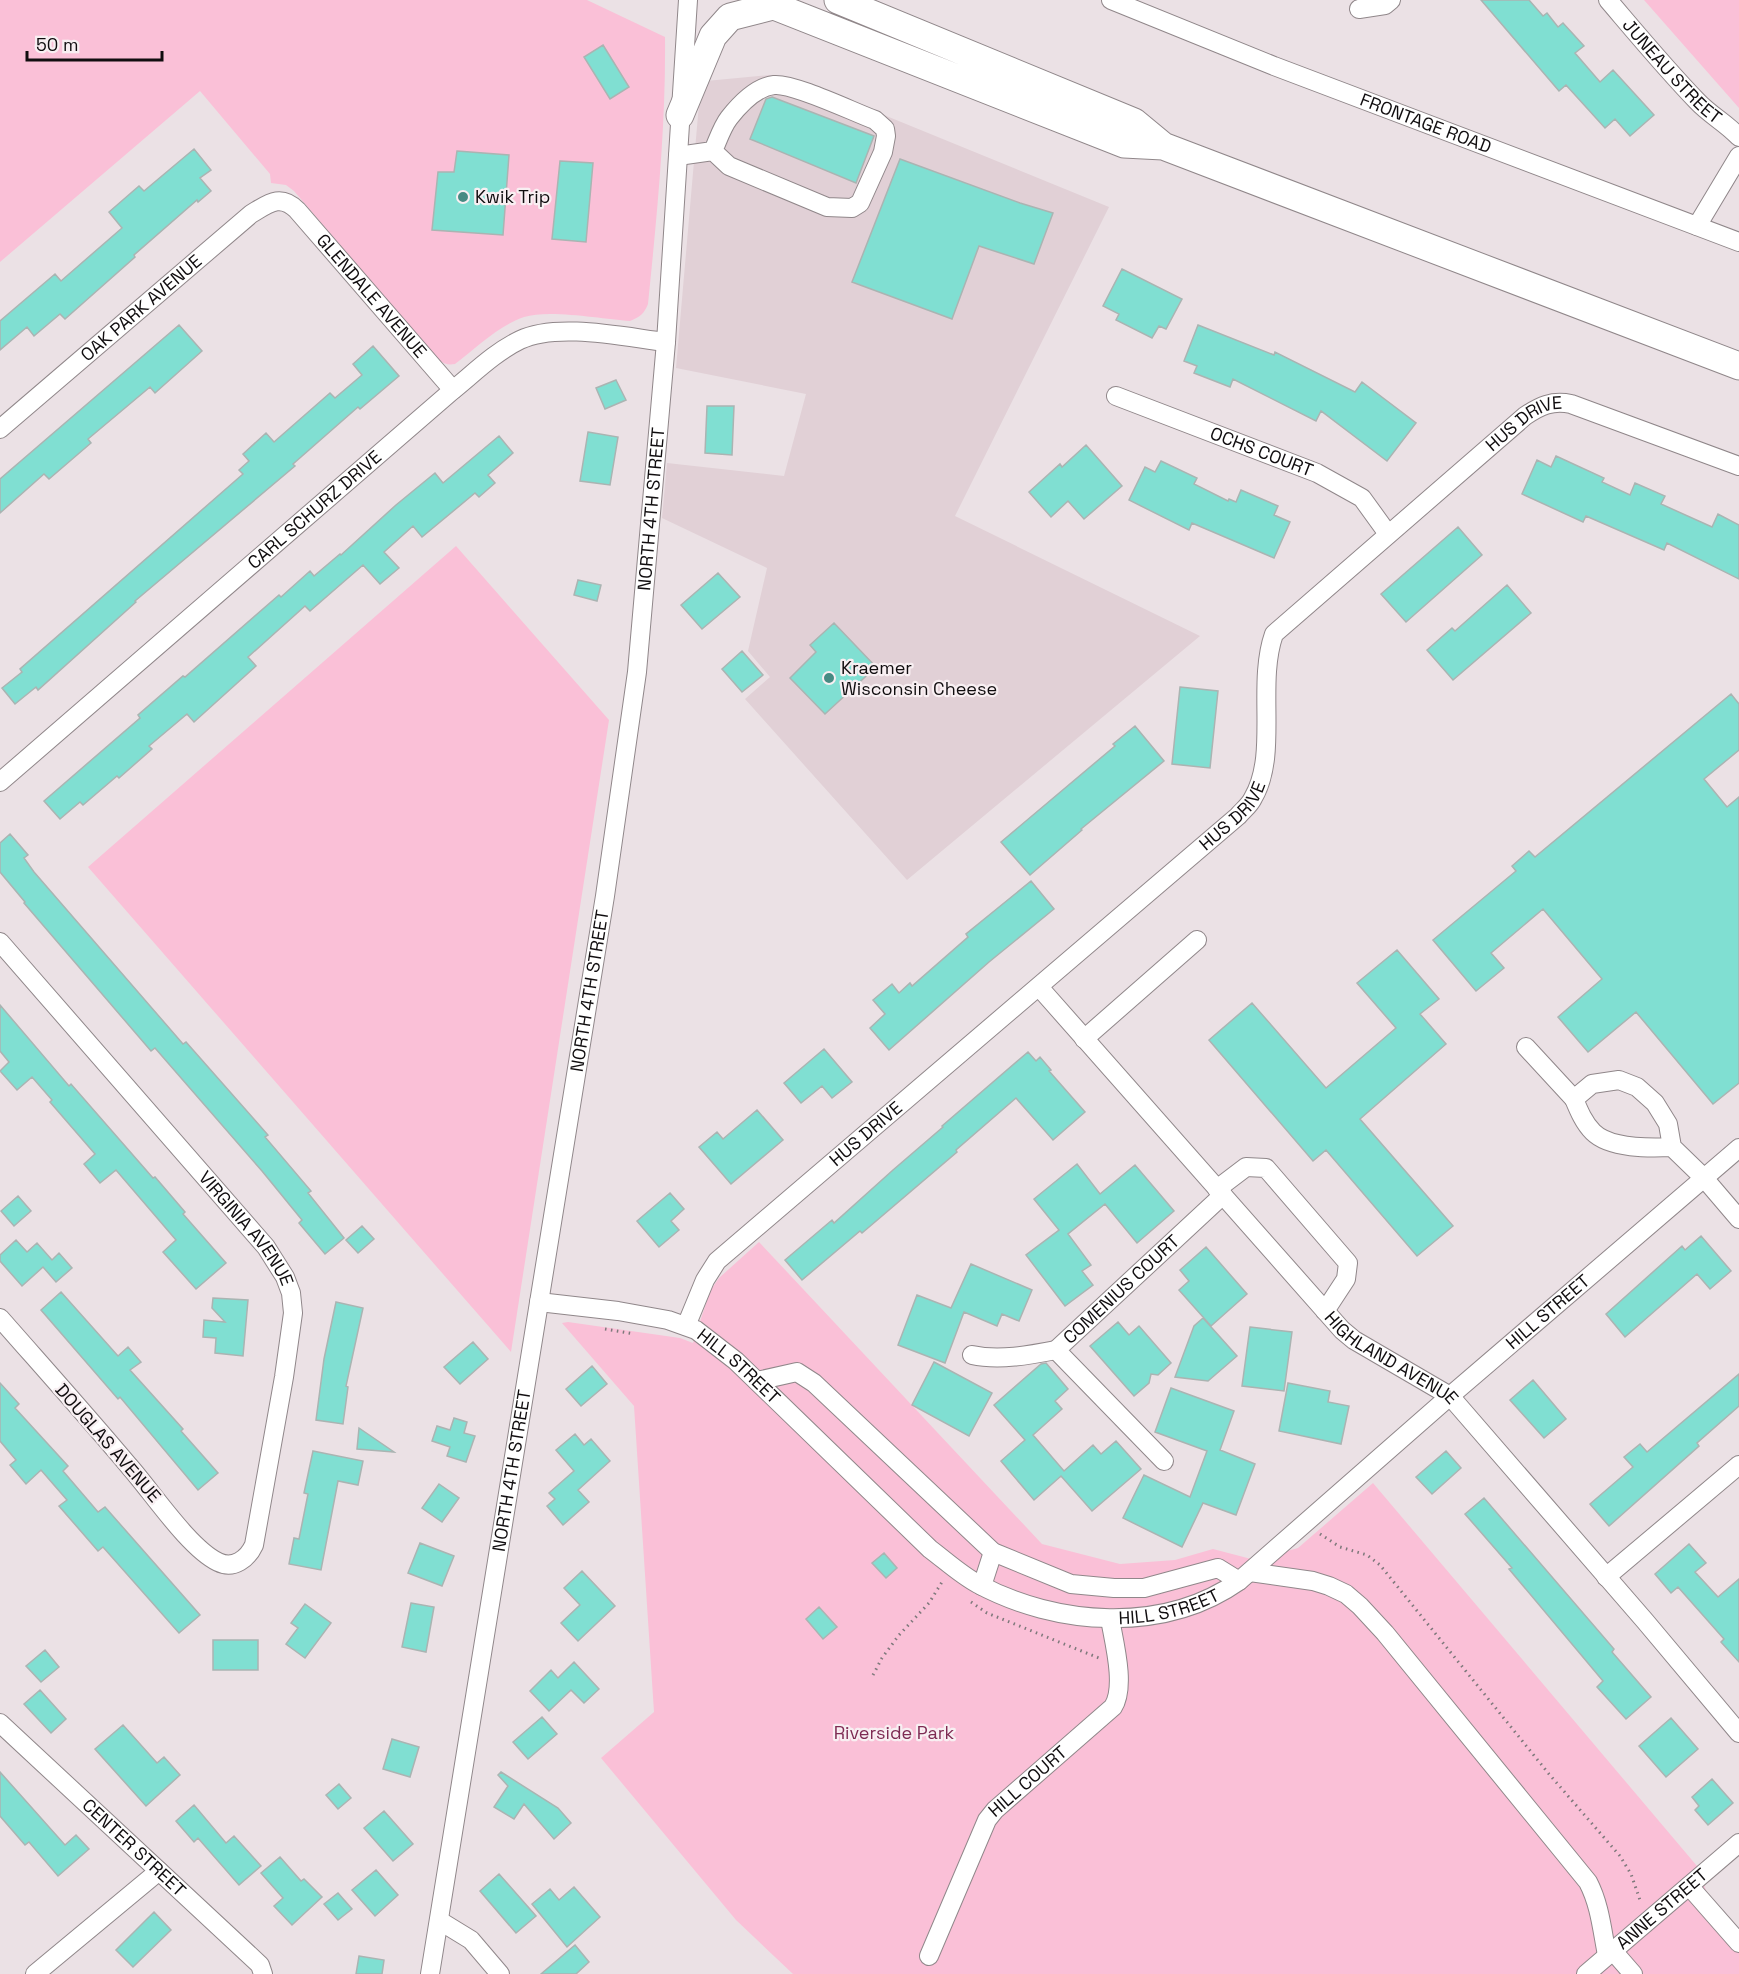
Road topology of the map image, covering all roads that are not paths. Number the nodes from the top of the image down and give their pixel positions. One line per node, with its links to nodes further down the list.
1 (688, 0): 8 (street, NORTH 4TH STREET)
2 (838, 0): 10 (highway)
3 (1112, 0): 15 (street, FRONTAGE ROAD)
4 (1391, 0): 7 (street)
5 (1608, 0): 9 (street, JUNEAU STREET)
6 (766, 3): 8 (highway); 10 (highway)
7 (1359, 9)
8 (680, 115): 12 (street, NORTH 4TH STREET)
9 (1739, 137)
10 (1163, 146): 18 (highway)
11 (713, 151): 11 (street); 12 (street)
12 (678, 156): 17 (street, NORTH 4TH STREET)
13 (1739, 156): 15 (street)
14 (289, 202): 19 (street, GLENDALE AVENUE); 21 (street, OAK PARK AVENUE)
15 (1697, 226): 16 (street, FRONTAGE ROAD)
16 (1739, 242)
17 (666, 342): 19 (street, CARL SCHURZ DRIVE); 36 (street, NORTH 4TH STREET)
18 (1739, 366)
19 (453, 390): 24 (street, CARL SCHURZ DRIVE)
20 (1116, 396): 23 (street, OCHS COURT)
21 (0, 429)
22 (1739, 466): 23 (street, HUS DRIVE)
23 (1388, 534): 27 (street, HUS DRIVE)
24 (0, 782)
25 (1197, 940): 28 (street)
26 (0, 942): 47 (street, VIRGINIA AVENUE)
27 (1039, 987): 28 (street, HIGHLAND AVENUE); 39 (street, HUS DRIVE)
28 (1084, 1039): 34 (street, HIGHLAND AVENUE)
29 (1526, 1047): 30 (street)
30 (1574, 1099): 31 (street); 31 (street)
31 (1672, 1147): 33 (street)
32 (1739, 1148): 33 (street, HILL STREET)
33 (1704, 1178): 35 (street); 43 (street, HILL STREET)
34 (1220, 1192): 37 (street, HIGHLAND AVENUE); 37 (street, COMENIUS COURT); 40 (street, COMENIUS COURT)
35 (1739, 1219)
36 (539, 1302): 39 (street, HILL STREET); 57 (street, NORTH 4TH STREET)
37 (1325, 1311): 43 (street, HIGHLAND AVENUE)
38 (0, 1318): 47 (street, DOUGLAS AVENUE)
39 (686, 1326): 42 (street, HILL STREET)
40 (1056, 1350): 41 (street); 44 (street, COMENIUS COURT)
41 (972, 1355)
42 (757, 1381): 46 (street); 50 (street, HILL STREET)
43 (1450, 1396): 48 (street, HILL STREET); 49 (street, HIGHLAND AVENUE)
44 (1164, 1461)
45 (1735, 1475): 49 (street)
46 (993, 1552): 48 (street); 50 (street)
47 (220, 1564)
48 (1245, 1576): 51 (street, HILL STREET); 59 (street)
49 (1606, 1577): 53 (street, HIGHLAND AVENUE)
50 (982, 1586): 51 (street, HILL STREET)
51 (1110, 1618): 60 (street, HILL COURT)
52 (0, 1723): 55 (street, CENTER STREET)
53 (1739, 1733)
54 (1739, 1843): 56 (street, ANNE STREET)
55 (159, 1871): 61 (street); 62 (street, CENTER STREET)
56 (1689, 1886): 58 (street); 59 (street, ANNE STREET)
57 (440, 1921): 63 (street, NORTH 4TH STREET); 64 (street)
58 (1739, 1943)
59 (1610, 1953): 65 (street, ANNE STREET); 66 (street)
60 (929, 1956)
61 (35, 1974)
62 (263, 1974)
63 (430, 1974)
64 (500, 1974)
65 (1586, 1974)
66 (1634, 1974)

